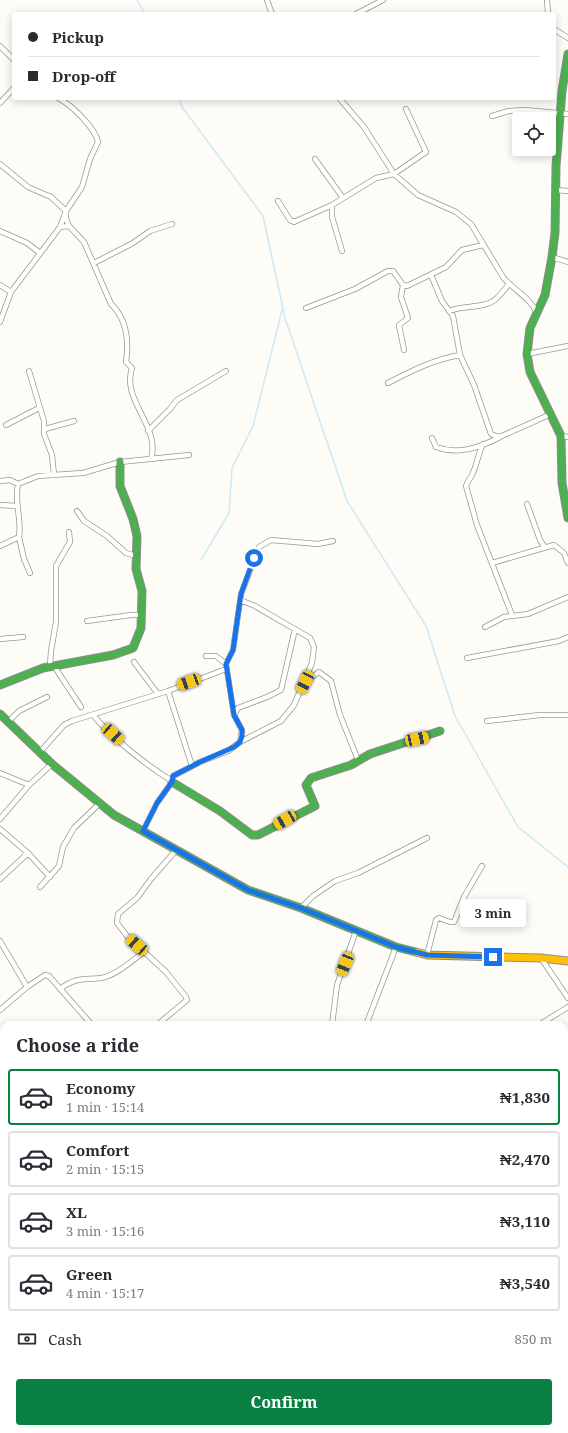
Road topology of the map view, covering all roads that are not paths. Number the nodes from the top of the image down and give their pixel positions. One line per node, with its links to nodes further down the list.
1 (267, 0): 4 (street)
2 (383, 0): 5 (street)
3 (547, 0): 6 (street)
4 (271, 12)
5 (360, 12)
6 (548, 12)
7 (556, 31): 8 (street)
8 (568, 38)
9 (0, 46): 11 (street)
10 (568, 54): 13 (street)
11 (12, 58)
12 (12, 90): 16 (street)
13 (565, 92): 18 (street)
14 (62, 100): 28 (street)
15 (341, 100): 22 (street)
16 (0, 103)
17 (406, 109): 22 (street)
18 (564, 114): 19 (street); 23 (street)
19 (492, 116)
20 (315, 159): 25 (street)
21 (0, 164): 28 (street)
22 (394, 174): 25 (street); 33 (street)
23 (555, 190): 24 (street); 36 (street)
24 (568, 191)
25 (343, 198): 27 (street)
26 (278, 200): 27 (street)
27 (332, 205): 34 (street)
28 (66, 211): 30 (street); 31 (street)
29 (172, 224): 38 (street)
30 (69, 226): 31 (street); 38 (street)
31 (60, 227): 35 (street)
32 (0, 231): 35 (street)
33 (483, 245): 39 (street); 40 (street)
34 (342, 251)
35 (40, 252): 43 (street)
36 (552, 257): 37 (street); 46 (street)
37 (568, 262)
38 (94, 263): 60 (street)
39 (431, 275): 42 (street); 45 (street)
40 (509, 284): 45 (street); 46 (street)
41 (0, 285): 43 (street)
42 (403, 285): 44 (street); 49 (street)
43 (11, 292): 47 (street)
44 (306, 308)
45 (449, 311): 51 (street)
46 (537, 313): 50 (street)
47 (0, 322)
48 (568, 346): 50 (street)
49 (404, 350)
50 (527, 354): 56 (street)
51 (460, 355): 54 (street); 61 (street)
52 (30, 371): 55 (street)
53 (226, 371): 60 (street)
54 (388, 383)
55 (39, 408): 58 (street); 59 (street)
56 (551, 414): 61 (street); 62 (street)
57 (74, 421): 59 (street)
58 (6, 425)
59 (45, 429): 68 (street)
60 (148, 430): 66 (street)
61 (502, 436): 64 (street)
62 (564, 437): 75 (street)
63 (432, 438): 64 (street)
64 (483, 444): 82 (street)
65 (190, 455): 66 (street)
66 (151, 459): 67 (street)
67 (120, 462): 68 (street); 81 (street)
68 (54, 475): 70 (street)
69 (0, 481): 70 (street)
70 (18, 484): 73 (street)
71 (527, 504): 80 (street)
72 (0, 505): 73 (street)
73 (17, 506): 77 (street)
74 (77, 511): 81 (street)
75 (568, 517)
76 (69, 532): 98 (street)
77 (19, 537): 79 (street); 84 (street)
78 (333, 541): 86 (street)
79 (0, 546)
80 (544, 546): 82 (street); 83 (street)
81 (136, 556): 87 (street)
82 (492, 563): 88 (street)
83 (568, 563)
84 (30, 573)
85 (568, 597): 88 (street)
86 (240, 600): 91 (street); 99 (street)
87 (141, 615): 89 (street); 98 (street)
88 (512, 615): 90 (street)
89 (86, 621)
90 (485, 627)
91 (295, 629): 100 (street); 108 (street)
92 (22, 637): 94 (street)
93 (568, 637): 96 (street)
94 (0, 639)
95 (206, 656): 99 (street)
96 (467, 658)
97 (134, 662): 103 (street)
98 (52, 666): 101 (street); 105 (street)
99 (226, 667): 102 (street); 108 (street)
100 (305, 682): 113 (street); 115 (street)
101 (0, 685)
102 (168, 691): 103 (street); 117 (street)
103 (158, 694): 107 (street)
104 (47, 697): 110 (street)
105 (81, 707)
106 (0, 714): 110 (street)
107 (93, 714): 114 (street); 119 (street)
108 (234, 715): 113 (street)
109 (568, 715): 111 (street)
110 (9, 721): 114 (street)
111 (487, 721)
112 (440, 731): 115 (street)
113 (240, 742): 117 (street)
114 (40, 752): 116 (street)
115 (358, 760): 119 (street)
116 (52, 764): 120 (street); 121 (street)
117 (192, 766): 119 (street)
118 (0, 772): 120 (street)
119 (172, 782): 124 (street)
120 (29, 785): 122 (street)
121 (99, 804): 124 (street); 129 (street)
122 (0, 819)
123 (0, 829): 127 (street)
124 (143, 831): 126 (street)
125 (427, 838): 132 (street)
126 (177, 849): 132 (street); 136 (street)
127 (28, 853): 129 (street); 130 (street)
128 (482, 866): 137 (street)
129 (50, 877): 131 (street)
130 (0, 879)
131 (40, 887)
132 (301, 908): 133 (street)
133 (356, 931): 135 (street); 147 (street)
134 (0, 941): 140 (street)
135 (396, 947): 137 (street); 148 (street)
136 (144, 952): 141 (street); 146 (street)
137 (427, 955): 138 (street)
138 (541, 958): 139 (street); 142 (street)
139 (568, 961)
140 (27, 987): 141 (street); 144 (street)
141 (60, 989): 145 (street)
142 (568, 998)
143 (568, 1007): 149 (street)
144 (0, 1010)
145 (88, 1021)
146 (162, 1021)
147 (332, 1021)
148 (368, 1021)
149 (546, 1021)

